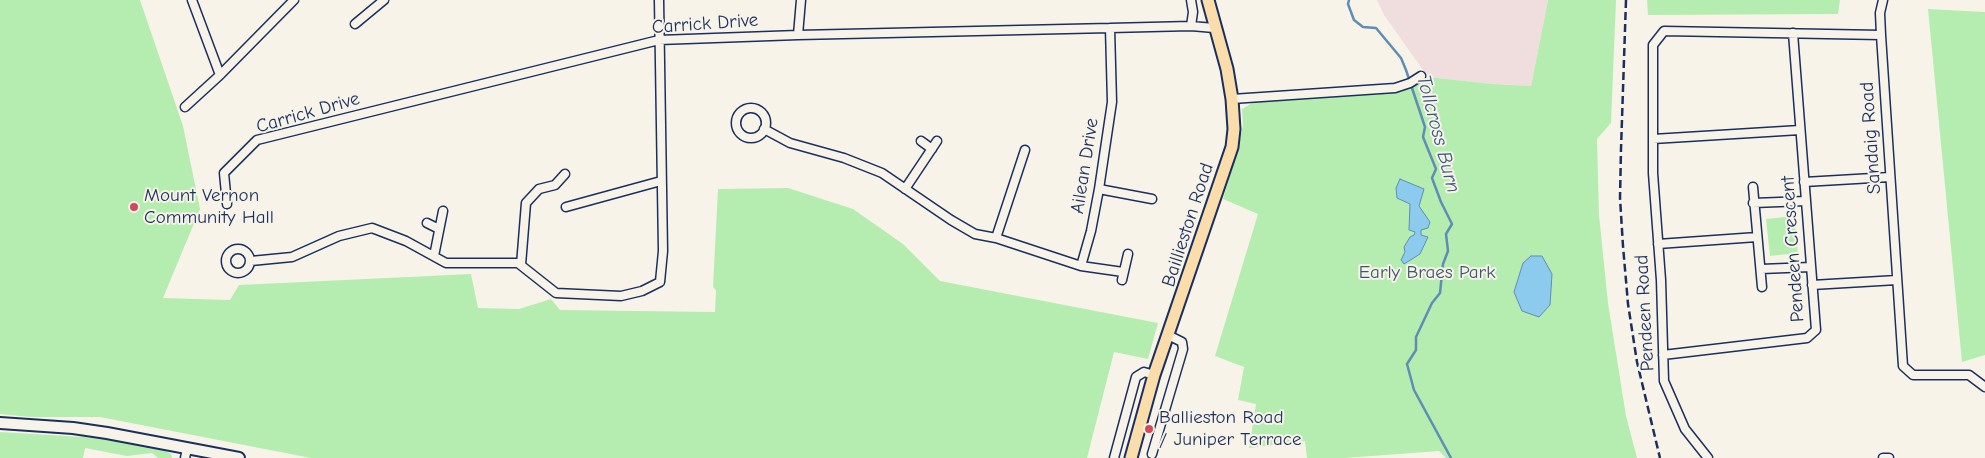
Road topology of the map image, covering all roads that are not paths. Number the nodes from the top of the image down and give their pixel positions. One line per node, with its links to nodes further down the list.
1 (192, 0): 17 (street)
2 (294, 0): 17 (street)
3 (384, 0): 9 (street)
4 (659, 0): 16 (street)
5 (801, 0): 14 (street)
6 (1191, 0): 10 (street)
7 (1208, 0): 12 (main road, Baillieston Road)
8 (1883, 0): 15 (street, Sandaig Road)
9 (354, 24)
10 (1191, 26): 11 (street, Carrick Drive); 12 (street, Carrick Drive)
11 (1110, 28): 14 (street, Carrick Drive); 34 (street, Ailean Drive)
12 (1214, 28): 19 (main road, Baillieston Road)
13 (1793, 33): 15 (street); 22 (street, Pendeen Crescent); 23 (street, Pendeen Road)
14 (798, 35): 16 (street, Carrick Drive)
15 (1881, 35): 29 (street, Sandaig Road)
16 (659, 40): 30 (street); 38 (street, Carrick Drive)
17 (220, 74): 20 (street)
18 (1421, 76): 19 (street)
19 (1232, 99): 56 (main road, Baillieston Road)
20 (185, 107)
21 (764, 129): 33 (street)
22 (1800, 130): 23 (street); 31 (street, Pendeen Crescent)
23 (1653, 139): 45 (street, Pendeen Road)
24 (921, 141): 26 (street)
25 (938, 141): 26 (street)
26 (932, 149): 33 (street)
27 (1025, 150): 44 (street)
28 (565, 174): 49 (street)
29 (1890, 178): 31 (street); 53 (street, Sandaig Road)
30 (661, 181): 39 (street); 49 (street)
31 (1804, 182): 36 (street, Pendeen Crescent)
32 (1753, 187): 37 (street)
33 (906, 188): 44 (street)
34 (1099, 189): 35 (street); 50 (street, Ailean Drive)
35 (1152, 198)
36 (1806, 201): 37 (street); 51 (street, Pendeen Crescent)
37 (1753, 203): 43 (street)
38 (227, 204)
39 (566, 207)
40 (443, 211): 42 (street)
41 (428, 223): 42 (street)
42 (439, 229): 47 (street)
43 (1757, 237): 45 (street, Pendeen Road); 52 (street)
44 (996, 238): 50 (street)
45 (1658, 244): 57 (street, Pendeen Road)
46 (1128, 254): 50 (street)
47 (434, 256): 48 (street); 49 (street)
48 (251, 261)
49 (521, 265)
50 (1081, 266)
51 (1811, 267): 52 (street); 54 (street, Pendeen Crescent)
52 (1760, 269): 55 (street)
53 (1897, 280): 54 (street); 59 (street, Sandaig Road)
54 (1812, 285): 57 (street, Pendeen Crescent)
55 (1762, 287)
56 (1168, 335): 58 (main road, Baillieston Road); 62 (street)
57 (1664, 355): 66 (street, Pendeen Road)
58 (1154, 375): 64 (street); 65 (main road, Baillieston Road)
59 (1985, 387)
60 (0, 423): 61 (main road)
61 (186, 453): 63 (main road)
62 (1152, 454)
63 (240, 458)
64 (1114, 458)
65 (1131, 458)
66 (1708, 458)
67 (1883, 458): 68 (street)
68 (1889, 458)

